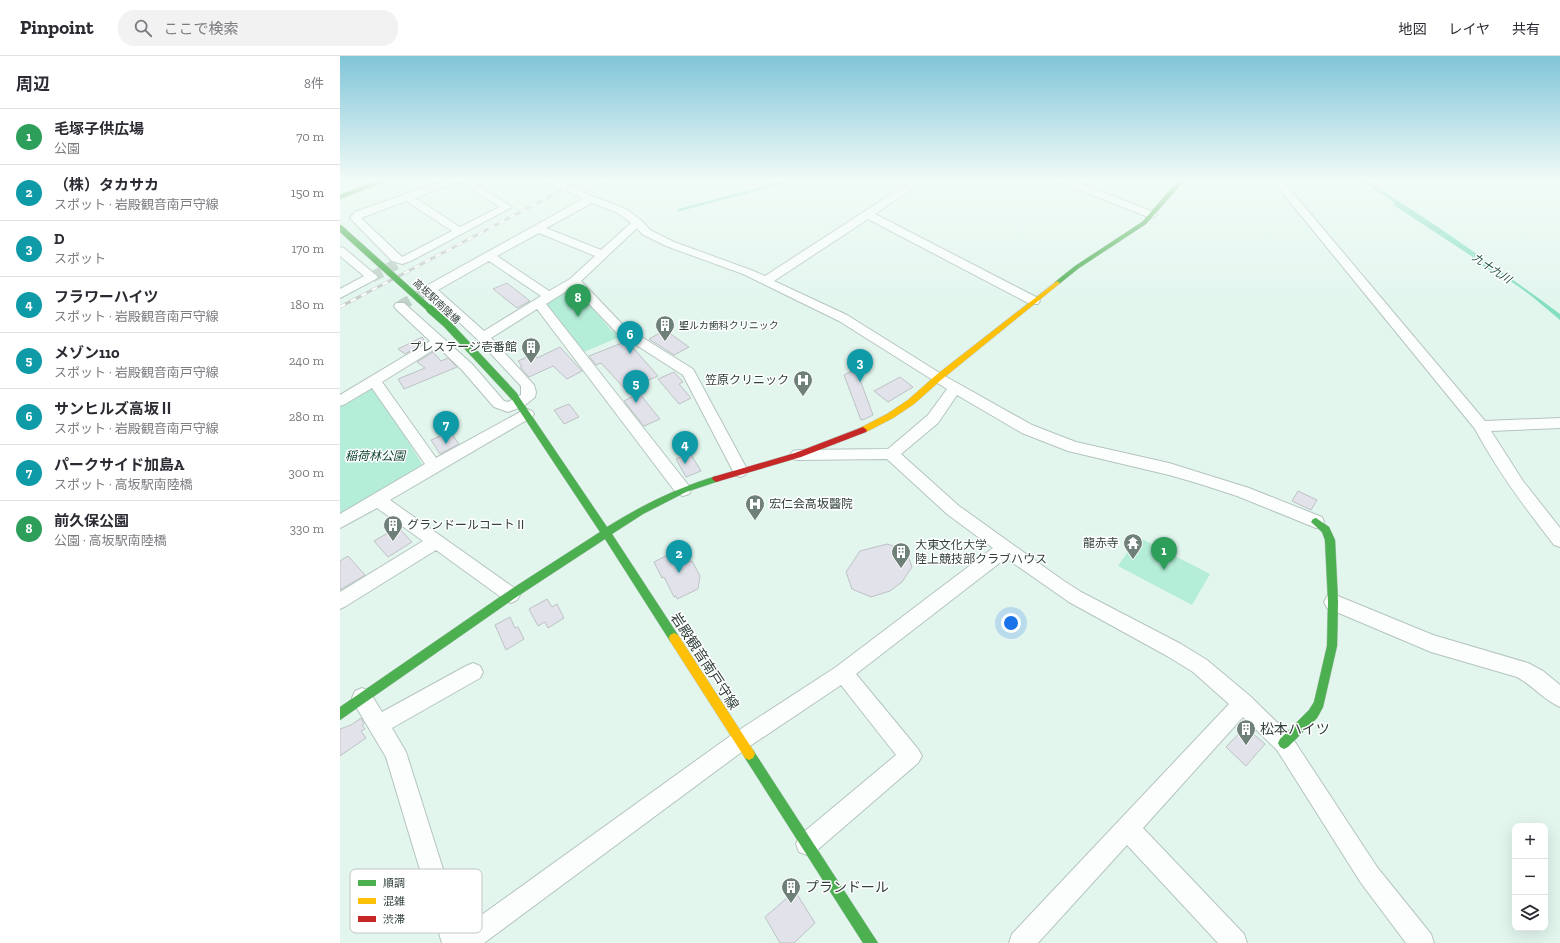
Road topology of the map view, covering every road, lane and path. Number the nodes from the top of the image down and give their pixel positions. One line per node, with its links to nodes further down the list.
1 (358, 221): 12 (street)
2 (444, 221): 12 (street)
3 (480, 221): 12 (street)
4 (551, 221): 11 (street)
5 (858, 221): 17 (street)
6 (880, 221): 20 (street)
7 (1144, 221): 20 (street)
8 (1311, 221): 30 (street)
9 (638, 223): 14 (street); 17 (street)
10 (340, 228): 28 (street, 高坂駅南陸橋, bridge)
11 (539, 228): 14 (street); 15 (street)
12 (460, 232)
13 (341, 252): 18 (street)
14 (603, 255): 16 (street)
15 (489, 256): 19 (street); 22 (street)
16 (574, 281): 19 (street); 34 (street)
17 (766, 281): 24 (street)
18 (340, 294)
19 (544, 300): 22 (street); 35 (street)
20 (1034, 301): 24 (street)
21 (400, 306): 23 (street)
22 (483, 337): 28 (street)
23 (439, 341): 25 (street); 28 (street)
24 (938, 378): 26 (street); 32 (street)
25 (374, 380): 27 (street); 33 (street)
26 (955, 388): 31 (street); 38 (street)
27 (340, 401)
28 (520, 404): 33 (street); 39 (street, 岩殿観音南戸守線)
29 (1560, 423): 30 (street)
30 (1481, 426): 40 (street)
31 (891, 454): 32 (street); 42 (street)
32 (798, 456): 34 (street)
33 (434, 466): 36 (street)
34 (740, 471): 35 (street)
35 (683, 490): 39 (street)
36 (378, 500): 37 (street); 41 (street)
37 (340, 522)
38 (1316, 522): 45 (street)
39 (606, 533): 43 (street); 53 (street, 岩殿観音南戸守線)
40 (1560, 540)
41 (435, 542): 43 (street); 44 (street)
42 (1006, 548): 47 (street); 50 (street)
43 (511, 596): 49 (street)
44 (340, 601)
45 (1333, 602): 48 (street); 54 (street)
46 (474, 672): 52 (street)
47 (843, 673): 53 (street); 56 (street)
48 (1560, 697)
49 (362, 698): 51 (street); 52 (street)
50 (1243, 703): 54 (street); 55 (street)
51 (340, 714)
52 (378, 725): 57 (street)
53 (740, 741): 56 (street, 岩殿観音南戸守線); 58 (street)
54 (1284, 743): 66 (street)
55 (1127, 828): 64 (street); 65 (street)
56 (807, 844): 63 (street, 岩殿観音南戸守線)
57 (431, 869)
58 (482, 929)
59 (451, 933): 61 (street)
60 (477, 933): 62 (street)
61 (454, 943)
62 (463, 943)
63 (871, 943)
64 (1021, 943)
65 (1235, 943)
66 (1422, 943)

